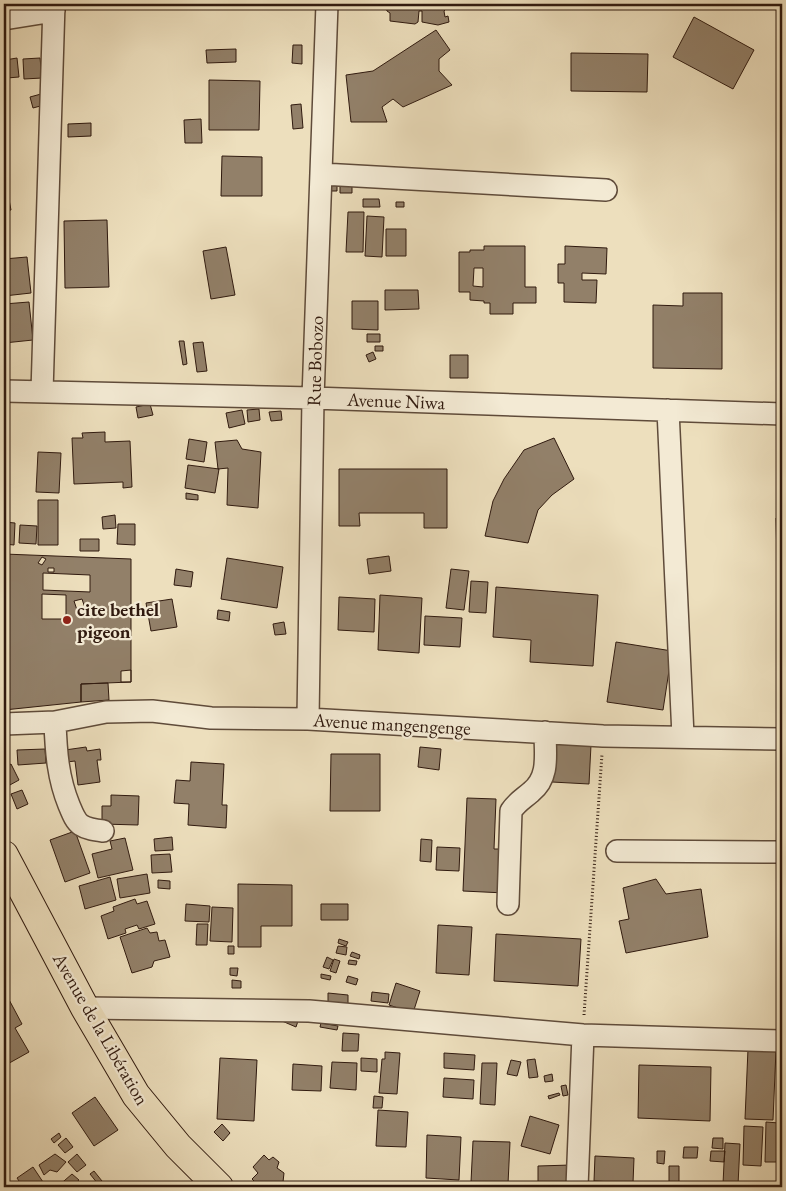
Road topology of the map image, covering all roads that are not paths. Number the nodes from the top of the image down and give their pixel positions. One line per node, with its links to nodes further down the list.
1 (327, 4): 4 (street, Rue Bobozo)
2 (54, 7): 3 (street); 7 (street)
3 (4, 19)
4 (322, 174): 5 (street); 8 (street, Rue Bobozo)
5 (606, 190)
6 (4, 391): 7 (street, Avenue Niwa)
7 (42, 392): 8 (street, Avenue Niwa)
8 (313, 398): 9 (street, Avenue Niwa); 11 (street, Rue Bobozo)
9 (668, 410): 10 (street, Avenue Niwa); 15 (street)
10 (782, 414)
11 (308, 719): 12 (street, Avenue mangengenge); 14 (street, Avenue mangengenge)
12 (55, 722): 13 (street, Avenue mangengenge); 17 (street)
13 (4, 724)
14 (545, 732): 15 (street, Avenue mangengenge); 21 (street)
15 (683, 736): 16 (street, Avenue mangengenge)
16 (782, 739)
17 (103, 831)
18 (617, 851): 19 (street)
19 (782, 852)
20 (4, 855): 22 (highway, Avenue de la Libération)
21 (508, 904)
22 (85, 1008): 23 (street); 25 (highway, Avenue de la Libération)
23 (583, 1035): 24 (street); 26 (street)
24 (782, 1041)
25 (215, 1186)
26 (577, 1187)

